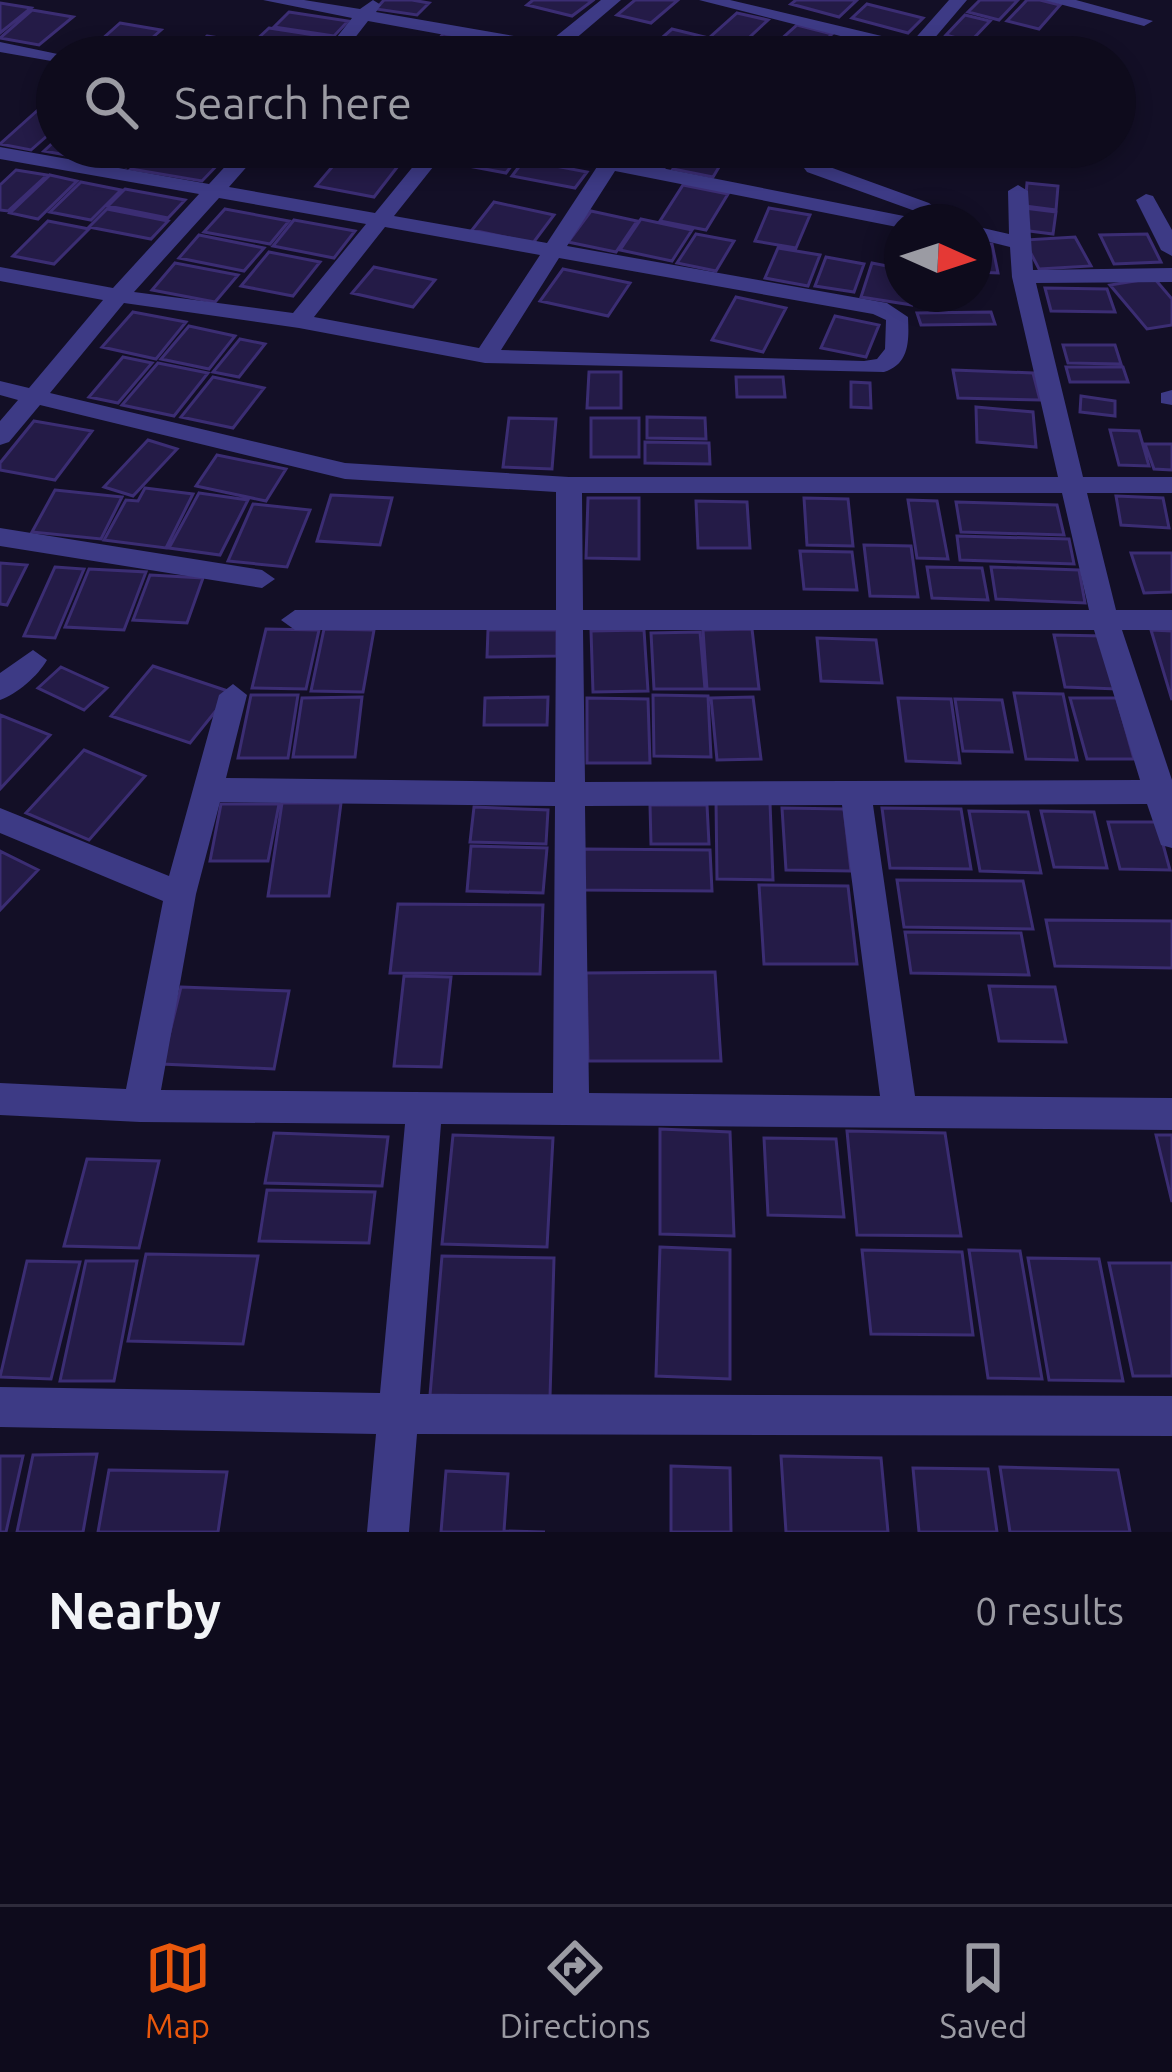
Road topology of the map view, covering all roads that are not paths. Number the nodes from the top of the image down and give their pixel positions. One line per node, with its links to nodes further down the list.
1 (272, 0): 6 (street)
2 (612, 0): 10 (street)
3 (708, 0): 11 (street)
4 (958, 0): 12 (street)
5 (1053, 0): 7 (street)
6 (370, 7): 8 (street); 9 (street)
7 (1144, 21)
8 (347, 36)
9 (472, 36)
10 (568, 36)
11 (847, 36)
12 (927, 36)
13 (0, 47): 14 (street)
14 (36, 53)
15 (0, 153): 16 (street)
16 (36, 159)
17 (94, 168): 23 (street)
18 (236, 168): 23 (street)
19 (422, 168): 28 (street)
20 (606, 168): 32 (street)
21 (667, 168): 27 (street)
22 (814, 168): 26 (street)
23 (219, 188): 28 (street); 36 (street)
24 (1018, 191): 30 (street)
25 (1146, 200): 31 (street)
26 (914, 204)
27 (884, 217)
28 (381, 220): 32 (street); 37 (street)
29 (992, 236): 30 (street)
30 (1020, 243): 35 (street)
31 (1172, 250)
32 (553, 252): 38 (street); 38 (street)
33 (0, 274): 36 (street)
34 (1172, 275): 35 (street)
35 (1023, 277): 44 (street)
36 (118, 296): 37 (street); 40 (street)
37 (299, 321): 38 (street)
38 (485, 356)
39 (0, 388): 40 (street)
40 (33, 394): 41 (street); 42 (street)
41 (0, 437)
42 (568, 484): 44 (street); 48 (street)
43 (1172, 485): 44 (street)
44 (1077, 487): 50 (street)
45 (0, 536): 46 (street)
46 (262, 579)
47 (295, 620): 48 (street)
48 (569, 620): 50 (street); 56 (street)
49 (1172, 620): 50 (street)
50 (1105, 621): 55 (street)
51 (33, 660): 52 (street)
52 (0, 689)
53 (233, 695): 54 (street)
54 (208, 790): 56 (street); 60 (street)
55 (1166, 793): 57 (street); 59 (street)
56 (570, 794): 57 (street); 64 (street)
57 (856, 794): 65 (street)
58 (0, 820): 60 (street)
59 (1172, 836)
60 (180, 894): 62 (street)
61 (0, 1099): 62 (street)
62 (140, 1106): 63 (street)
63 (424, 1108): 64 (street); 68 (street)
64 (571, 1109): 65 (street)
65 (900, 1112): 66 (street)
66 (1172, 1114)
67 (0, 1407): 68 (street)
68 (396, 1414): 69 (street); 70 (street)
69 (1172, 1416)
70 (388, 1532)

